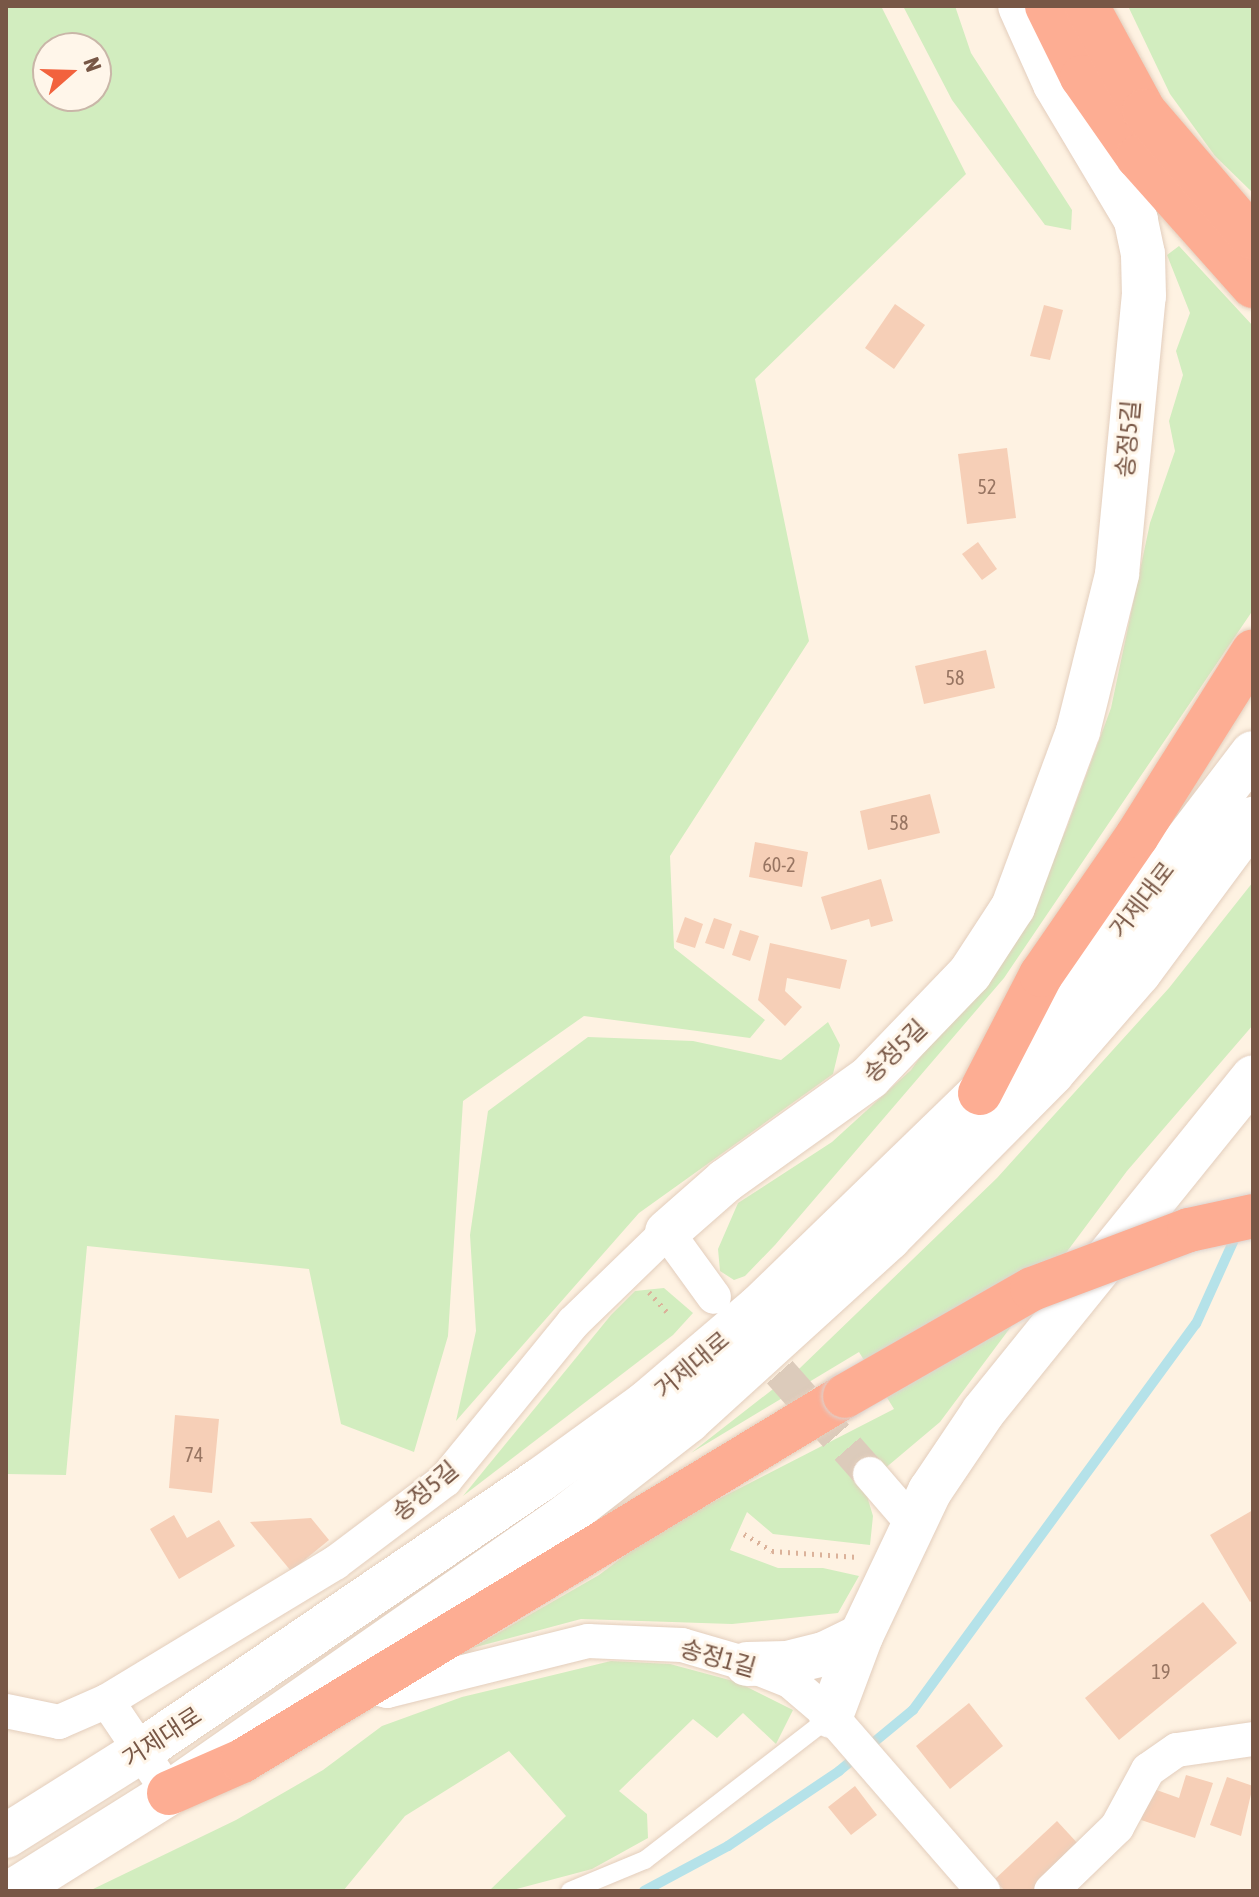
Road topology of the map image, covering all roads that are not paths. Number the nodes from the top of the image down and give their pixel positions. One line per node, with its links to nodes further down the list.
1 (1020, 6): 13 (street, 송정5길)
2 (1047, 6): 4 (highway)
3 (1087, 6): 4 (highway)
4 (1200, 204): 5 (highway); 6 (highway)
5 (1253, 238)
6 (1253, 286)
7 (1253, 652): 11 (highway)
8 (1253, 753): 11 (street, 거제대로)
9 (1253, 819): 25 (street, 거제대로)
10 (1253, 1077): 16 (street)
11 (980, 1093): 24 (street, 거제대로)
12 (1253, 1216): 19 (highway, bridge)
13 (667, 1232): 14 (street); 20 (street, 송정5길)
14 (714, 1297)
15 (870, 1474): 16 (street)
16 (904, 1543): 17 (street)
17 (861, 1636): 18 (street); 23 (street)
18 (747, 1664): 19 (street, 송정1길); 23 (street, 송정1길)
19 (366, 1686): 25 (highway)
20 (107, 1701): 21 (street, 송정5길); 24 (street)
21 (6, 1711)
22 (1253, 1739): 30 (street)
23 (852, 1740): 28 (lane); 29 (street, 송정1길)
24 (141, 1751): 25 (street); 26 (street, 거제대로)
25 (169, 1793): 27 (street, 거제대로)
26 (6, 1836)
27 (13, 1891)
28 (570, 1891)
29 (983, 1891)
30 (1051, 1891)

